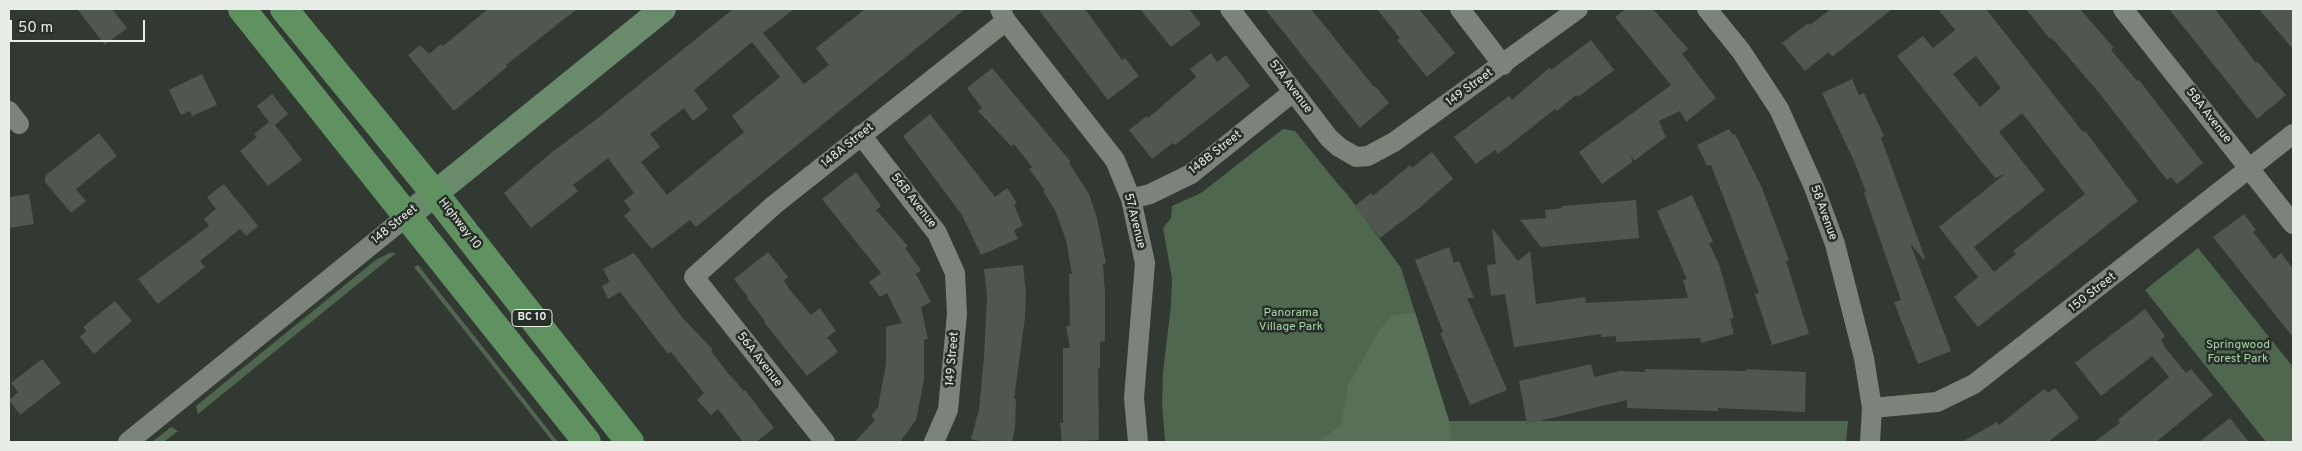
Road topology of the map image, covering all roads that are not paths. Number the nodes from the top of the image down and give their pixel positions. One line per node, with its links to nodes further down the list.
1 (242, 9): 18 (highway, BC 10)
2 (284, 9): 16 (highway, Highway 10 / BC 10)
3 (663, 9): 16 (main road, 148 Street)
4 (1230, 9): 11 (street, 57A Avenue)
5 (1460, 9): 10 (street)
6 (1578, 9): 10 (street, 149 Street)
7 (1707, 9): 22 (street, 58 Avenue)
8 (2123, 9): 15 (street, 58A Avenue)
9 (1003, 15): 13 (street, 148A Street); 17 (street, 57 Avenue)
10 (1503, 65): 14 (street, 149 Street)
11 (1294, 92): 14 (street, 57A Avenue); 17 (street, 148B Street)
12 (2293, 134): 15 (street, 150 Street)
13 (861, 135): 20 (street, 56B Avenue); 21 (street, 148A Street)
14 (1356, 157)
15 (2250, 170): 19 (street, 58A Avenue); 22 (street, 150 Street)
16 (435, 194): 18 (main road, 148 Street); 25 (highway, Highway 10 / BC 10)
17 (1130, 200): 28 (street, 57 Avenue)
18 (407, 216): 23 (street, 148 Street); 24 (highway, BC 10)
19 (2293, 224)
20 (956, 273): 27 (street, 149 Street)
21 (694, 277): 26 (street, 56A Avenue)
22 (1872, 408): 29 (street, 58 Avenue)
23 (128, 442)
24 (587, 442)
25 (630, 442)
26 (825, 442)
27 (934, 442)
28 (1138, 442)
29 (1870, 442)

